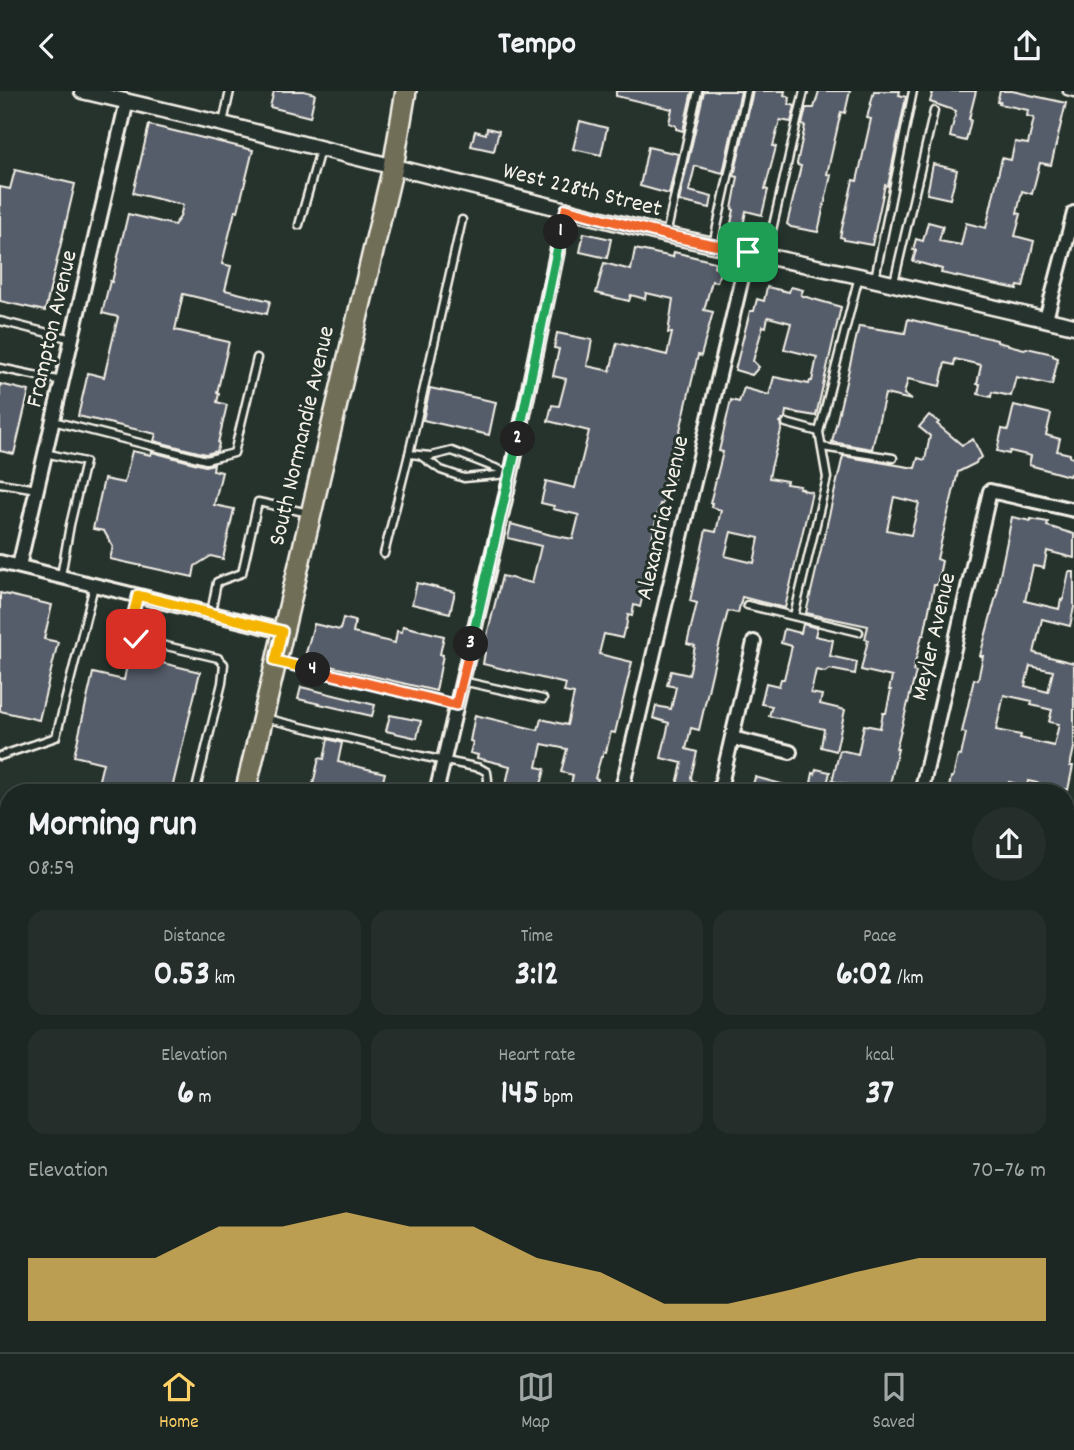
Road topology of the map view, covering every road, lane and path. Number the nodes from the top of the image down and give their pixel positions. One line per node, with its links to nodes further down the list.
1 (82, 91): 10 (street, West 228th Street)
2 (230, 91): 12 (lane)
3 (406, 91): 14 (main road, South Normandie Avenue)
4 (698, 91): 19 (lane)
5 (747, 91): 20 (lane)
6 (804, 91): 22 (lane)
7 (913, 91): 24 (lane)
8 (1067, 91): 9 (lane)
9 (1074, 93)
10 (127, 101): 12 (street, West 228th Street); 29 (street, Frampton Avenue)
11 (934, 111): 25 (lane)
12 (223, 124): 13 (street, West 228th Street)
13 (320, 150): 14 (street, West 228th Street); 18 (lane)
14 (393, 167): 15 (street, West 228th Street); 45 (main road, South Normandie Avenue)
15 (566, 209): 19 (street, West 228th Street); 41 (street)
16 (1074, 213): 26 (street)
17 (462, 220): 38 (lane)
18 (299, 225)
19 (666, 235): 20 (street, West 228th Street)
20 (713, 245): 21 (street, West 228th Street)
21 (748, 252): 22 (street, West 228th Street); 71 (street, Alexandria Avenue)
22 (766, 256): 23 (street, West 228th Street)
23 (859, 276): 24 (street, West 228th Street); 35 (lane)
24 (874, 280): 25 (street, West 228th Street)
25 (893, 284): 26 (street, West 228th Street)
26 (1046, 319): 28 (street, West 228th Street)
27 (0, 321): 29 (lane)
28 (1074, 326)
29 (72, 339): 32 (street, Frampton Avenue)
30 (257, 358): 33 (lane)
31 (0, 368): 32 (lane)
32 (62, 381): 33 (street, Frampton Avenue)
33 (52, 421): 37 (street, Frampton Avenue)
34 (786, 423): 35 (lane)
35 (819, 432): 36 (lane)
36 (822, 447): 40 (lane); 54 (lane)
37 (45, 453): 43 (street, Frampton Avenue); 49 (lane)
38 (409, 454): 39 (lane); 46 (lane)
39 (421, 456): 41 (lane); 41 (lane)
40 (893, 458)
41 (511, 474): 59 (street)
42 (0, 483): 43 (lane)
43 (37, 489): 48 (street, Frampton Avenue)
44 (1074, 510): 73 (street, Meyler Avenue)
45 (310, 513): 53 (lane); 55 (main road, South Normandie Avenue)
46 (384, 554)
47 (0, 562): 48 (street)
48 (19, 566): 49 (street)
49 (61, 576): 50 (street)
50 (94, 584): 51 (street); 65 (lane)
51 (138, 595): 53 (street); 67 (lane)
52 (747, 605): 54 (lane)
53 (211, 613): 55 (street)
54 (794, 616): 56 (lane)
55 (282, 631): 58 (main road, South Normandie Avenue)
56 (859, 632)
57 (754, 642): 63 (street)
58 (275, 661): 61 (lane); 62 (main road, South Normandie Avenue)
59 (462, 681): 60 (lane); 61 (street)
60 (543, 699)
61 (456, 705): 66 (street)
62 (262, 717): 66 (lane); 68 (main road, South Normandie Avenue)
63 (732, 738): 64 (street); 72 (street)
64 (790, 752)
65 (0, 756)
66 (443, 761): 69 (street); 70 (lane)
67 (197, 784)
68 (247, 784)
69 (438, 784)
70 (487, 784)
71 (623, 784)
72 (721, 784)
73 (923, 784)

